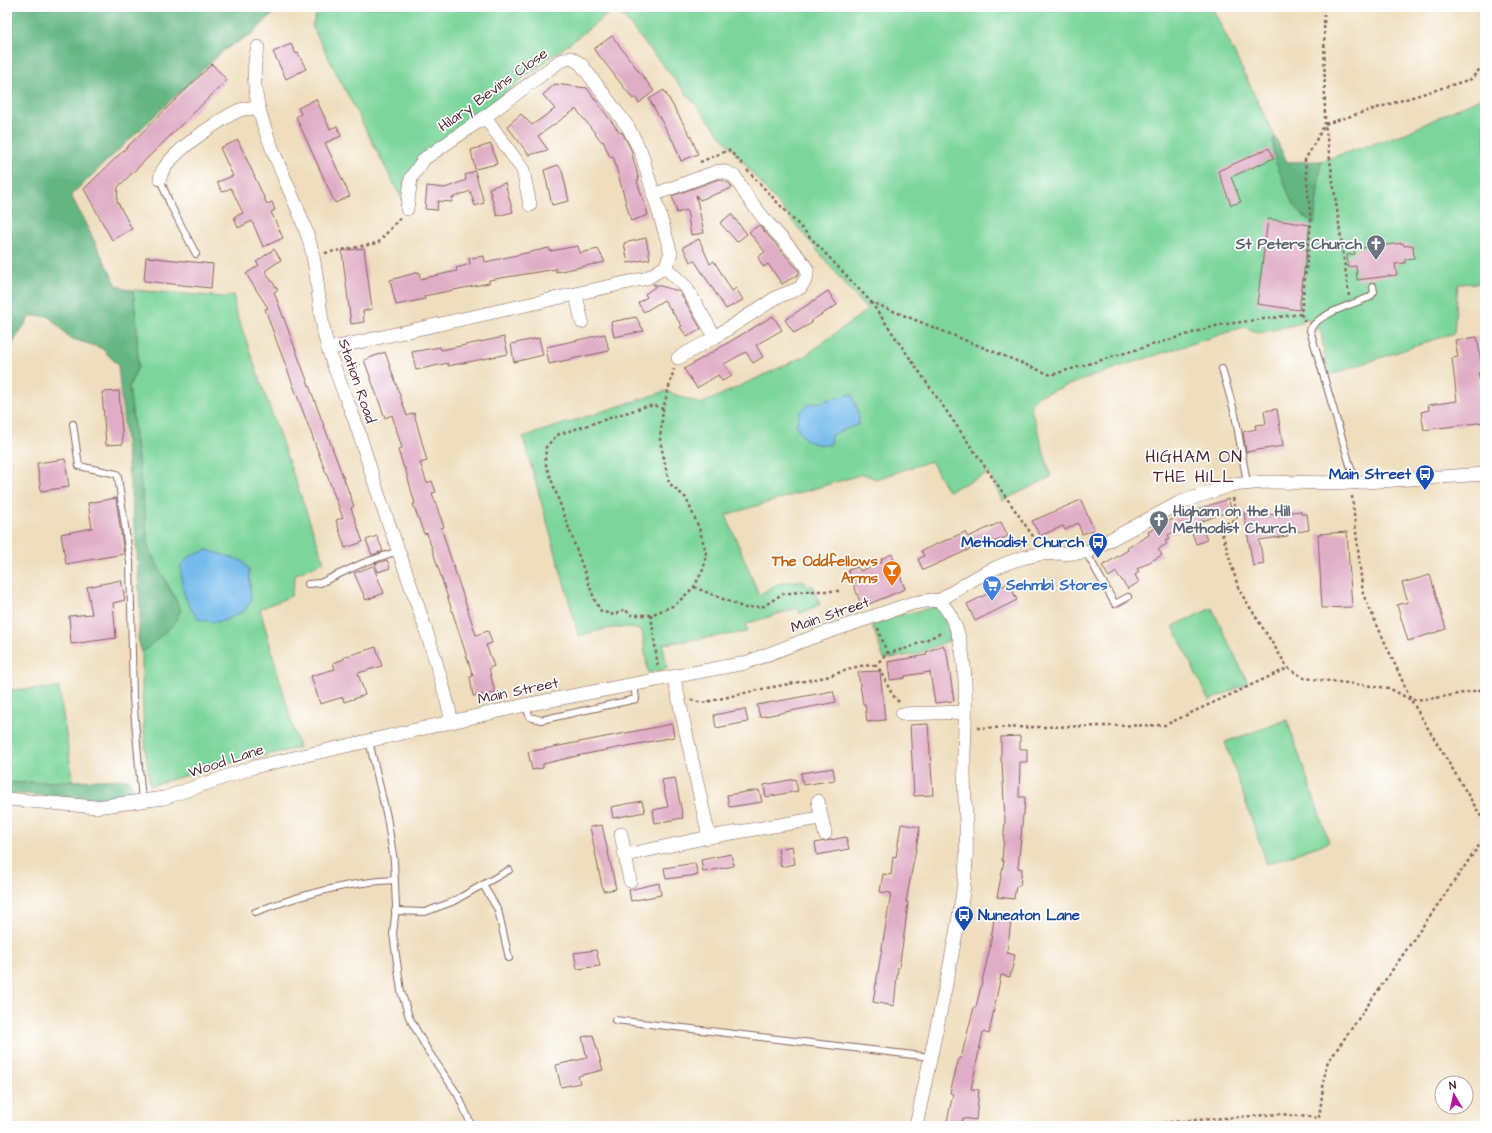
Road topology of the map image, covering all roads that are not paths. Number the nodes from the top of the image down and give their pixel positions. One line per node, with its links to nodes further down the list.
1 (258, 47): 2 (street, Station Road)
2 (258, 108): 4 (street); 14 (street, Station Road)
3 (485, 117): 5 (street, Hilary Bevins Close); 6 (street); 7 (street, Hilary Bevins Close)
4 (160, 179): 8 (lane)
5 (653, 195): 9 (street, Hilary Bevins Close); 13 (street)
6 (530, 205)
7 (408, 209)
8 (196, 254)
9 (665, 267): 11 (street); 13 (street)
10 (1373, 286): 20 (lane)
11 (576, 295): 12 (street); 14 (street)
12 (582, 322)
13 (715, 337): 15 (street)
14 (328, 349): 21 (street, Station Road)
15 (678, 358)
16 (1222, 369): 19 (lane)
17 (73, 424): 32 (lane)
18 (1485, 474): 20 (street)
19 (1247, 483): 20 (street); 22 (street)
20 (1353, 483)
21 (398, 551): 23 (lane); 29 (street, Station Road)
22 (1086, 552): 24 (lane); 25 (street)
23 (308, 584)
24 (1128, 597)
25 (939, 601): 26 (street, Main Street); 27 (street)
26 (674, 678): 29 (street, Main Street); 37 (street)
27 (966, 712): 28 (street); 47 (street)
28 (902, 714)
29 (452, 722): 30 (street, Wood Lane)
30 (369, 741): 32 (street, Wood Lane); 40 (lane)
31 (7, 798): 32 (street, Wood Lane)
32 (142, 801)
33 (818, 801): 34 (street)
34 (820, 818): 36 (street); 37 (street)
35 (621, 834): 38 (street)
36 (825, 834)
37 (709, 837): 38 (street)
38 (626, 855): 41 (street)
39 (509, 870): 42 (lane)
40 (394, 880): 43 (lane); 44 (lane)
41 (630, 881)
42 (482, 885): 44 (lane); 45 (lane)
43 (255, 912)
44 (395, 912): 48 (lane)
45 (509, 958)
46 (614, 1020): 47 (lane)
47 (931, 1057): 49 (street)
48 (470, 1122)
49 (916, 1126)

